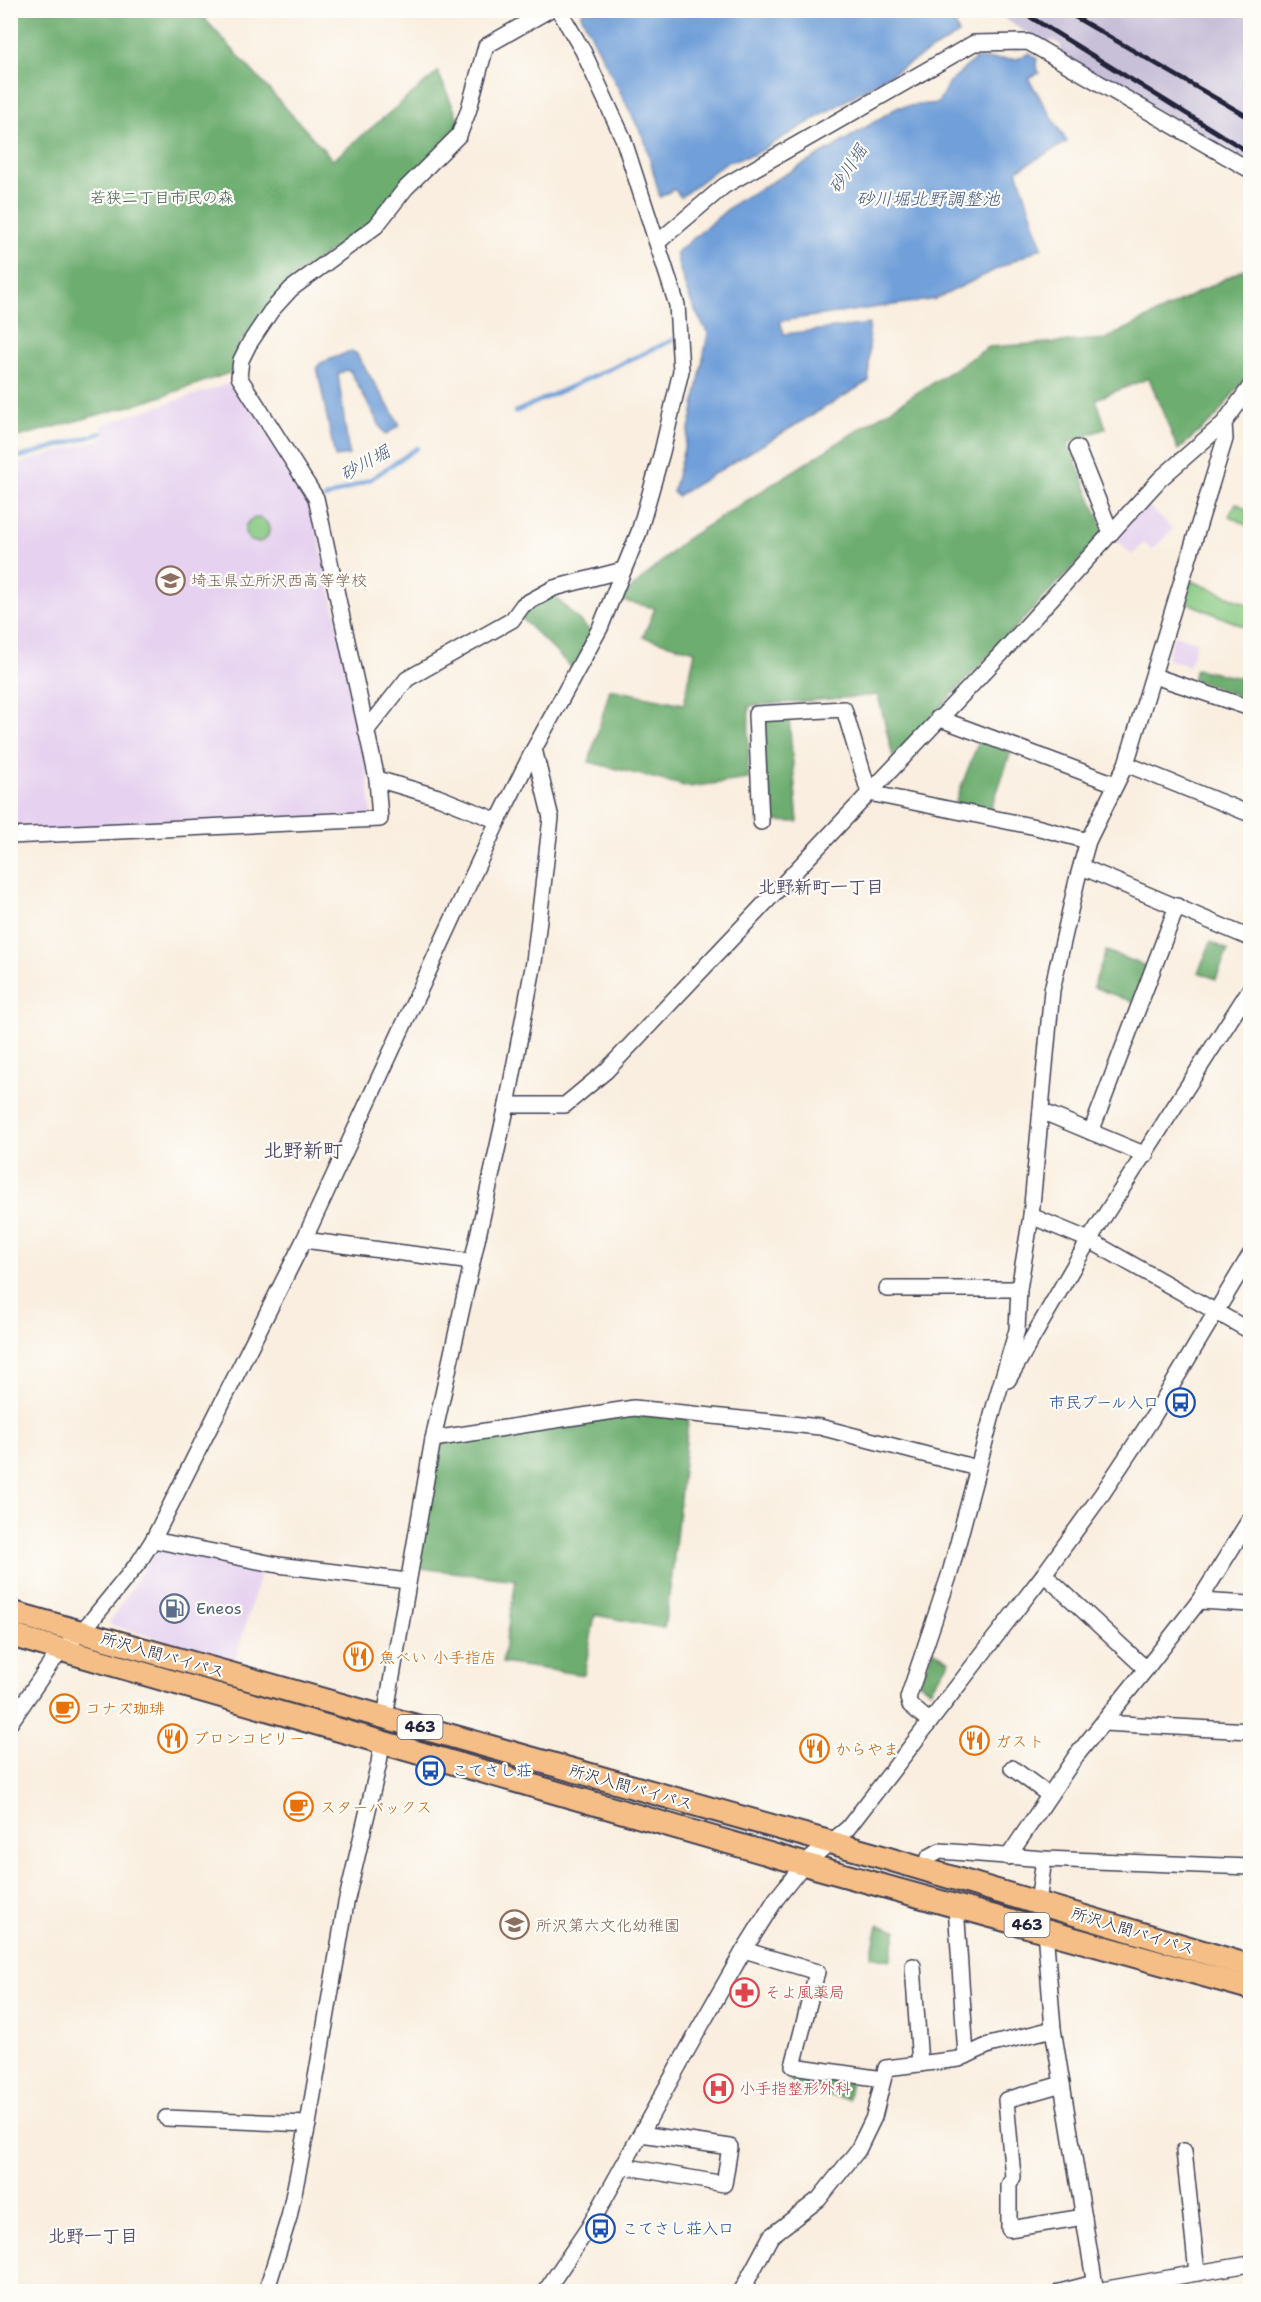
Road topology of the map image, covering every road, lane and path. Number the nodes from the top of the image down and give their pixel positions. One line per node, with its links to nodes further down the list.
1 (549, 10): 14 (street)
2 (559, 10): 4 (street)
3 (1251, 170): 4 (street)
4 (657, 242): 10 (street)
5 (1251, 387): 6 (street)
6 (1244, 408): 7 (street)
7 (1224, 423): 9 (street); 11 (street)
8 (1077, 448): 9 (street)
9 (1111, 533): 13 (street)
10 (623, 570): 14 (street); 15 (street)
11 (1154, 675): 12 (street); 16 (street)
12 (1251, 708)
13 (938, 718): 18 (street); 19 (street)
14 (366, 731): 17 (street)
15 (534, 749): 21 (street); 29 (street)
16 (1126, 764): 18 (street); 20 (street)
17 (377, 779): 21 (street); 23 (street)
18 (1115, 784): 24 (street)
19 (869, 793): 22 (street); 24 (street); 29 (street)
20 (1251, 814)
21 (498, 821): 34 (street)
22 (761, 822)
23 (10, 836)
24 (1088, 841): 25 (street)
25 (1082, 867): 26 (street); 30 (street)
26 (1177, 906): 27 (street); 31 (street)
27 (1251, 938)
28 (1251, 989): 32 (street)
29 (507, 1106): 37 (street)
30 (1041, 1111): 31 (street); 33 (street)
31 (1091, 1132): 32 (street)
32 (1146, 1155): 35 (street)
33 (1031, 1216): 35 (street); 39 (street)
34 (304, 1240): 37 (street); 46 (street)
35 (1089, 1240): 40 (street); 42 (street)
36 (1251, 1255): 40 (street)
37 (472, 1262): 43 (street)
38 (886, 1289): 39 (street)
39 (1019, 1289): 42 (street)
40 (1217, 1314): 41 (street); 47 (street)
41 (1251, 1331)
42 (994, 1404): 44 (street)
43 (433, 1439): 44 (street); 48 (street)
44 (977, 1468): 57 (street)
45 (1251, 1519): 49 (street)
46 (153, 1540): 48 (street); 52 (street)
47 (1044, 1574): 55 (street); 57 (street)
48 (407, 1581): 56 (street)
49 (1199, 1601): 50 (street); 55 (street)
50 (1251, 1604)
51 (10, 1612): 52 (highway, 所沢入間バイパス / 463)
52 (82, 1632): 54 (street); 56 (highway, 所沢入間バイパス / 463)
53 (10, 1635): 54 (highway, 所沢入間バイパス / 463)
54 (62, 1649): 58 (street); 61 (highway, 所沢入間バイパス / 463)
55 (1146, 1669): 59 (street)
56 (385, 1718): 64 (highway, 所沢入間バイパス / 463)
57 (930, 1722): 64 (street)
58 (10, 1723)
59 (1103, 1724): 60 (street); 63 (street)
60 (1251, 1731)
61 (382, 1742): 68 (highway, 所沢入間バイパス / 463); 83 (street)
62 (1012, 1768): 63 (street)
63 (1049, 1795): 66 (street)
64 (829, 1843): 68 (street); 70 (highway, 所沢入間バイパス / 463)
65 (929, 1857): 66 (street)
66 (1008, 1857): 67 (street)
67 (1044, 1859): 69 (street); 70 (street)
68 (804, 1864): 71 (highway, 所沢入間バイパス / 463); 73 (street)
69 (1251, 1867)
70 (1038, 1903): 75 (highway, 所沢入間バイパス / 463)
71 (956, 1906): 72 (highway, 所沢入間バイパス / 463); 78 (street)
72 (1045, 1930): 76 (highway, 所沢入間バイパス / 463); 77 (street)
73 (744, 1950): 80 (street); 84 (street)
74 (913, 1966): 79 (street)
75 (1251, 1966)
76 (1251, 1988)
77 (1053, 2029): 78 (street); 81 (street)
78 (966, 2056): 79 (street)
79 (920, 2064): 80 (street)
80 (883, 2079): 93 (street)
81 (1062, 2084): 87 (street); 87 (street)
82 (166, 2118): 83 (street)
83 (308, 2124): 91 (street)
84 (641, 2134): 86 (street); 86 (street)
85 (1184, 2151): 89 (street)
86 (623, 2166): 92 (street)
87 (1084, 2217): 90 (street)
88 (1251, 2264): 89 (street)
89 (1197, 2273): 90 (street)
90 (1095, 2289): 94 (street)
91 (266, 2292)
92 (545, 2292)
93 (741, 2292)
94 (1060, 2292)

